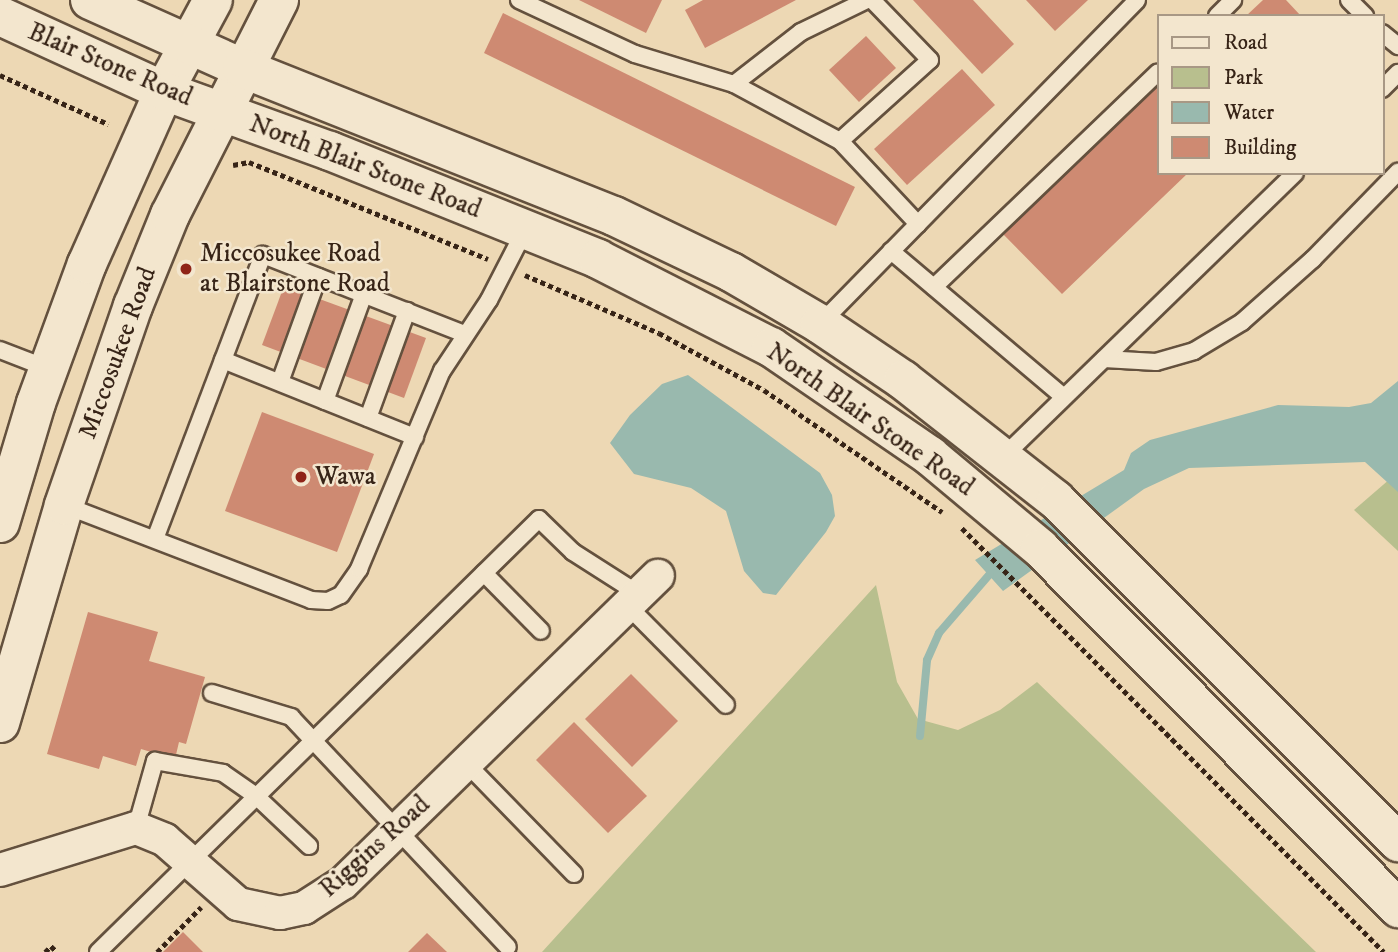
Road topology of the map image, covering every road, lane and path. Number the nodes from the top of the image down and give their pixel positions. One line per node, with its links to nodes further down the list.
1 (90, 0): 13 (main road, Blair Stone Road)
2 (213, 0): 13 (main road)
3 (279, 0): 15 (main road, Miccosukee Road)
4 (519, 0): 19 (lane)
5 (869, 0): 19 (lane); 24 (lane)
6 (1137, 0): 28 (lane)
7 (1233, 0): 9 (lane)
8 (1349, 0): 10 (lane)
9 (1219, 14)
10 (1363, 14)
11 (0, 16): 21 (main road, Blair Stone Road)
12 (1384, 35): 14 (lane)
13 (189, 44): 15 (main road, Blair Stone Road); 21 (main road)
14 (1398, 46)
15 (242, 68): 22 (main road, Miccosukee Road); 37 (main road, North Blair Stone Road)
16 (1398, 73): 20 (lane)
17 (1156, 74): 34 (lane)
18 (0, 75): 23 (path)
19 (734, 84): 24 (lane)
20 (1384, 87)
21 (164, 91): 22 (main road, Blair Stone Road); 42 (main road)
22 (221, 111): 29 (main road, North Blair Stone Road); 50 (main road, Miccosukee Road)
23 (108, 124)
24 (840, 141): 28 (lane)
25 (226, 170): 31 (path)
26 (1398, 172): 40 (lane)
27 (1293, 175): 40 (lane)
28 (918, 224): 30 (lane)
29 (524, 230): 38 (lane); 49 (main road, North Blair Stone Road)
30 (891, 251): 34 (lane); 37 (lane)
31 (485, 258)
32 (520, 273): 76 (path)
33 (318, 277): 35 (lane); 41 (lane); 43 (lane)
34 (934, 287): 44 (lane)
35 (364, 294): 36 (lane); 45 (lane)
36 (407, 311): 38 (lane); 46 (lane)
37 (820, 324): 48 (main road, North Blair Stone Road)
38 (465, 334): 47 (lane)
39 (0, 350): 42 (lane)
40 (1104, 359): 44 (lane)
41 (223, 360): 43 (lane); 52 (lane)
42 (49, 369): 51 (main road)
43 (280, 382): 45 (lane)
44 (1065, 397): 48 (lane)
45 (325, 401): 46 (lane)
46 (368, 418): 47 (lane)
47 (415, 437): 52 (lane)
48 (1003, 457): 49 (main road); 64 (main road, North Blair Stone Road)
49 (970, 490): 70 (main road, North Blair Stone Road)
50 (64, 505): 52 (lane); 58 (main road, Miccosukee Road)
51 (0, 523)
52 (155, 540)
53 (484, 573): 54 (lane); 55 (lane); 59 (lane)
54 (642, 592): 57 (lane); 60 (street, Riggins Road)
55 (541, 631)
56 (212, 693): 59 (lane)
57 (726, 705)
58 (0, 723)
59 (313, 740): 61 (lane); 63 (lane)
60 (466, 763): 63 (street, Riggins Road); 68 (lane)
61 (256, 796): 62 (lane); 65 (lane); 66 (lane)
62 (136, 828): 66 (street, Riggins Road); 67 (street)
63 (398, 829): 66 (street, Riggins Road); 71 (lane)
64 (1398, 842)
65 (309, 846)
66 (188, 862): 74 (lane)
67 (0, 870)
68 (574, 874)
69 (202, 906): 75 (path)
70 (1398, 908)
71 (508, 947)
72 (45, 952): 73 (path)
73 (57, 952)
74 (98, 952)
75 (157, 952)
76 (1384, 952)

